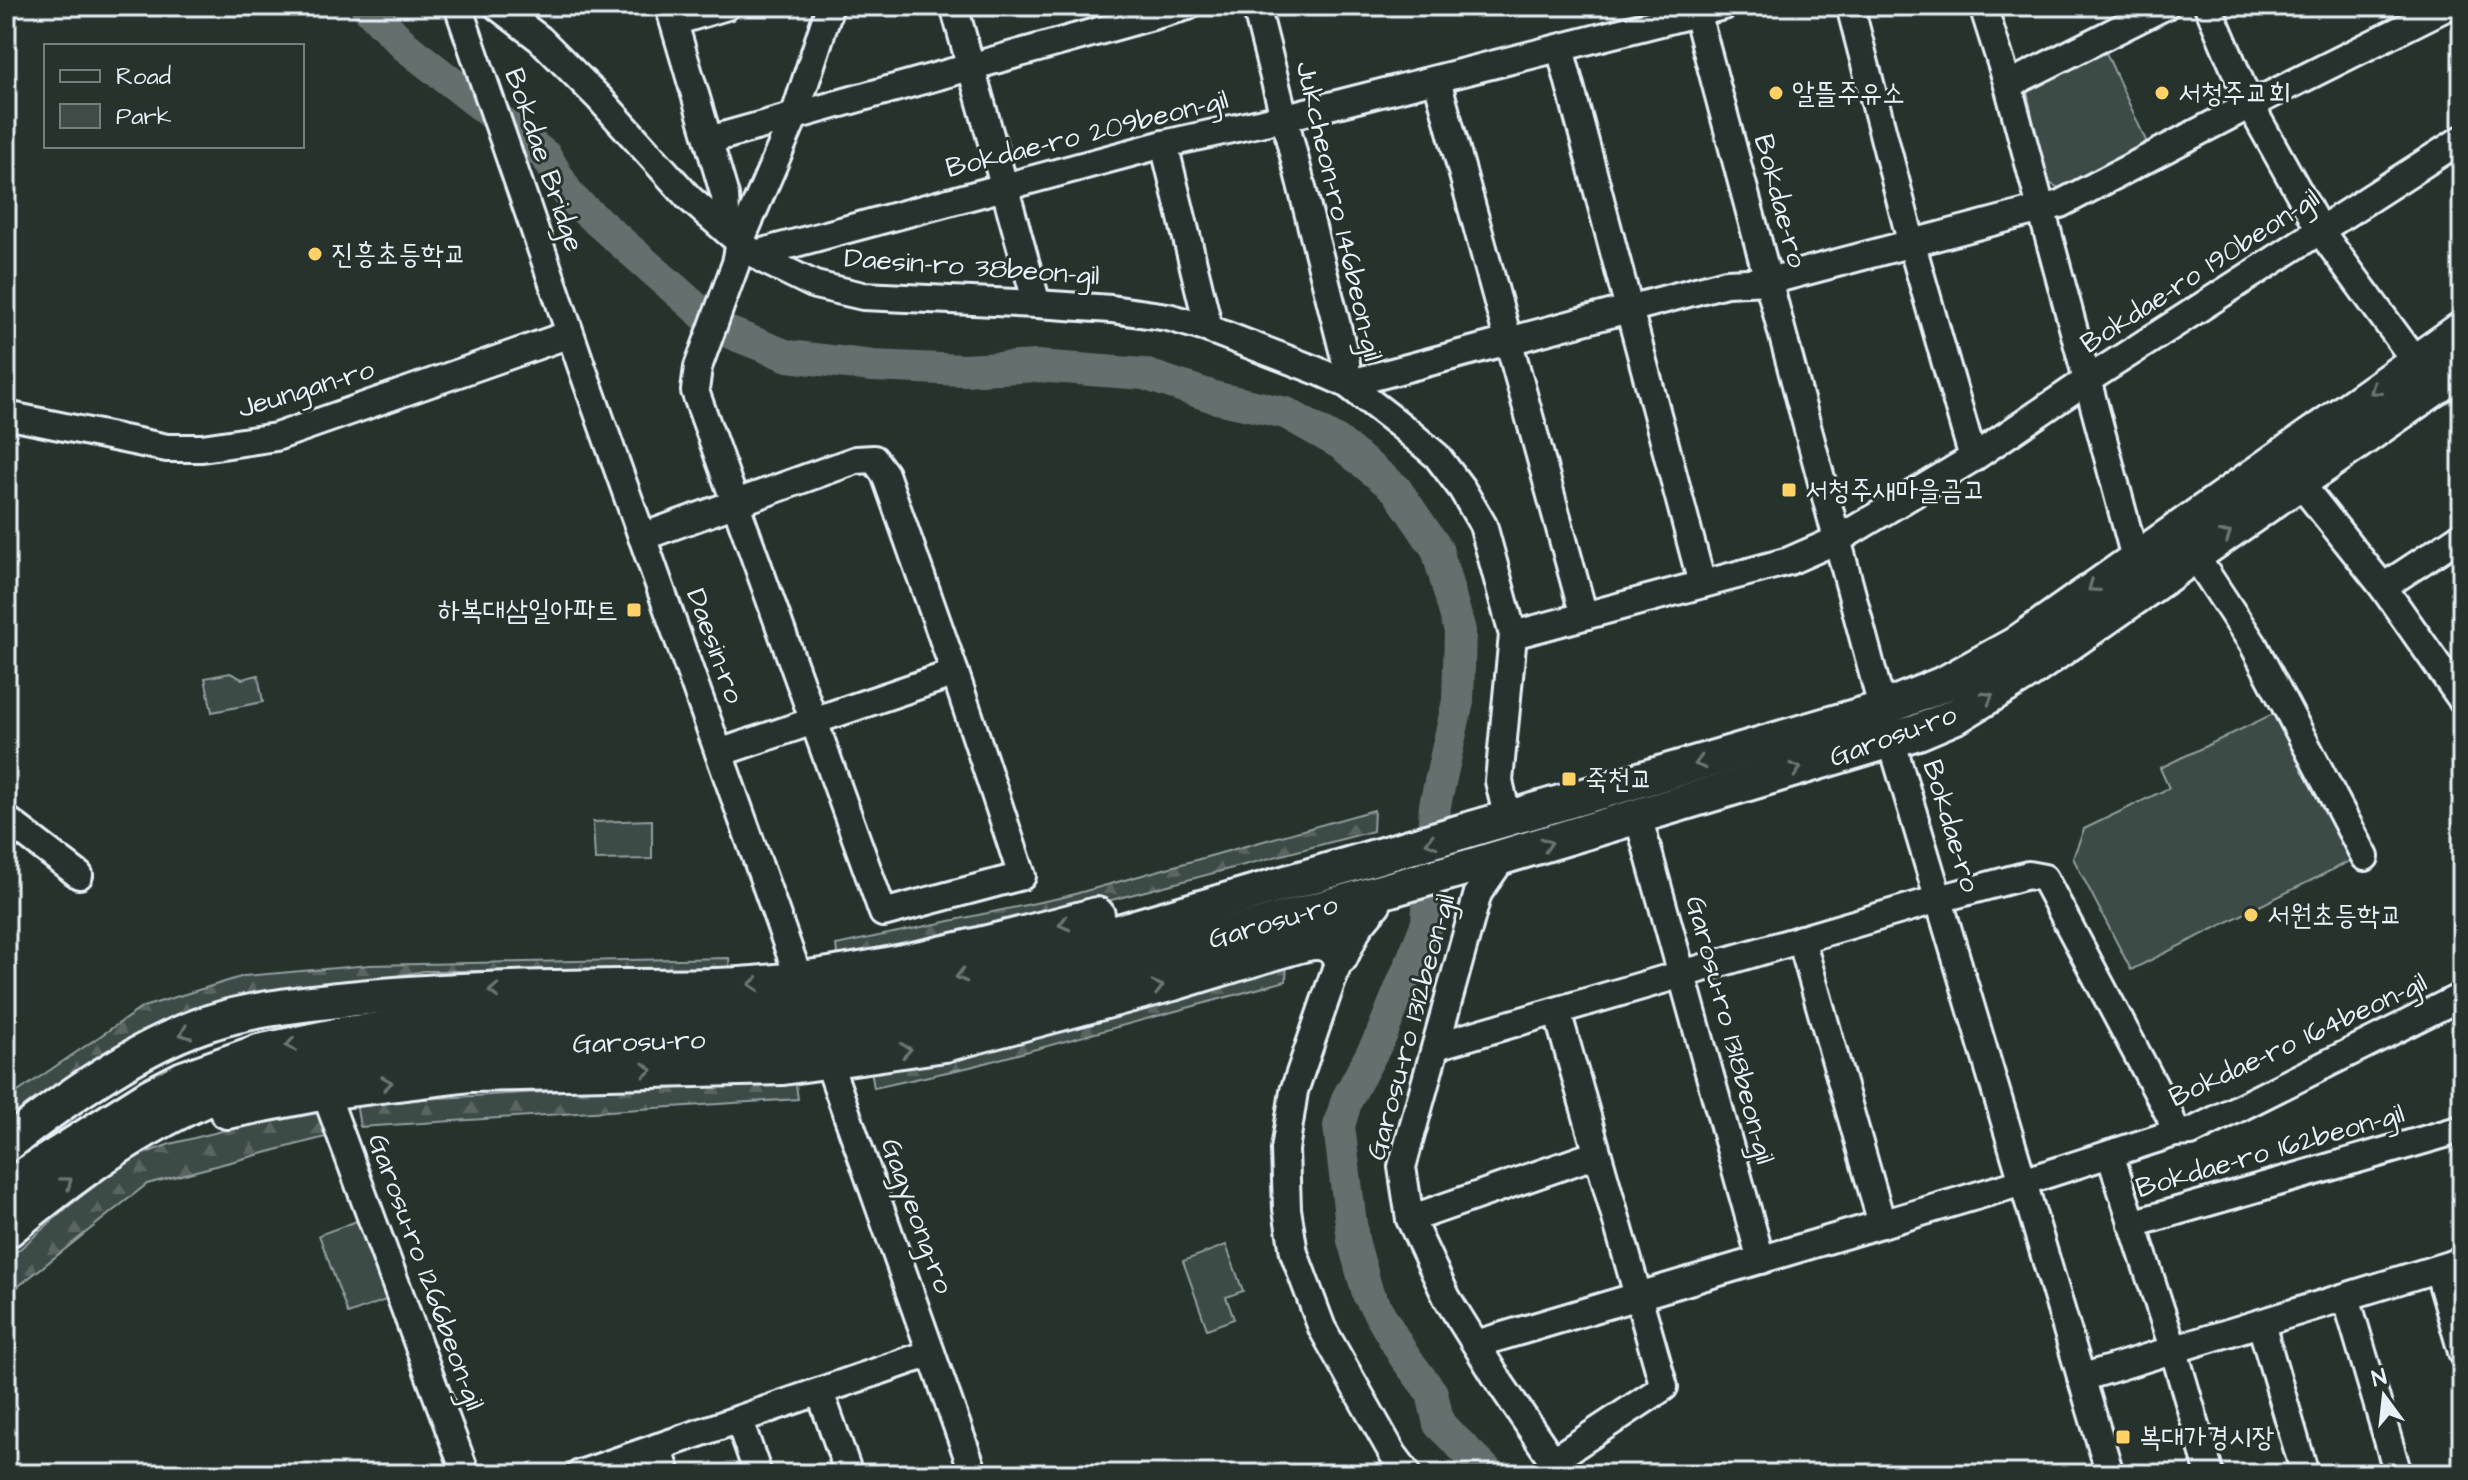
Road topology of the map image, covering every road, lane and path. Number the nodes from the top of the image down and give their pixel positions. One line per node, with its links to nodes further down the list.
1 (458, 6): 36 (street, Bokdae Bridge)
2 (497, 6): 30 (street, Daesin-ro 38beon-gil)
3 (727, 6): 15 (street)
4 (830, 6): 21 (street)
5 (954, 6): 17 (street)
6 (1188, 6): 17 (street)
7 (1256, 6): 22 (street, Jukcheon-ro 146beon-gil)
8 (1724, 6): 14 (street, Bokdae-ro 209beon-gil)
9 (1850, 6): 29 (street)
10 (1983, 6): 19 (street)
11 (2165, 6): 19 (street)
12 (2208, 6): 20 (street)
13 (2448, 6): 20 (street)
14 (1696, 10): 16 (street, Bokdae-ro 209beon-gil); 31 (street, Bokdae-ro)
15 (671, 14): 24 (street)
16 (1560, 48): 18 (street, Bokdae-ro 209beon-gil); 33 (street)
17 (971, 68): 21 (street); 26 (street)
18 (1437, 80): 22 (street, Bokdae-ro 209beon-gil); 37 (street)
19 (2008, 85): 27 (street)
20 (2250, 105): 27 (street); 28 (street)
21 (794, 117): 24 (street); 30 (street)
22 (1286, 117): 25 (street, Bokdae-ro 209beon-gil); 41 (street, Jukcheon-ro 146beon-gil)
23 (2462, 139): 28 (street, Bokdae-ro 190beon-gil)
24 (709, 140): 30 (street)
25 (1164, 144): 26 (street, Bokdae-ro 209beon-gil); 34 (street)
26 (1004, 187): 30 (street, Bokdae-ro 209beon-gil); 32 (street)
27 (2041, 210): 29 (street); 40 (street)
28 (2321, 232): 38 (street); 40 (street, Bokdae-ro 190beon-gil)
29 (1912, 245): 31 (street); 43 (street)
30 (739, 248): 32 (street, Daesin-ro 38beon-gil); 45 (street)
31 (1769, 281): 33 (street); 48 (street, Bokdae-ro)
32 (1037, 304): 34 (street, Daesin-ro 38beon-gil)
33 (1629, 309): 37 (street); 51 (street)
34 (1209, 329): 41 (street, Daesin-ro 38beon-gil)
35 (2462, 329): 38 (main road, Garosu-ro)
36 (570, 334): 42 (street, Jeungan-ro); 47 (street, Daesin-ro)
37 (1509, 341): 41 (street); 53 (street)
38 (2416, 362): 50 (main road, Garosu-ro, one-way to 50)
39 (2462, 369): 44 (main road, Garosu-ro)
40 (2086, 381): 43 (street, Bokdae-ro 190beon-gil); 50 (street)
41 (1347, 384): 54 (street, Daesin-ro 38beon-gil)
42 (6, 415)
43 (1973, 458): 48 (street, Bokdae-ro 190beon-gil)
44 (2300, 483): 49 (main road, Garosu-ro, one-way to 44); 52 (street)
45 (737, 503): 47 (street); 55 (street); 57 (street)
46 (2462, 535): 52 (street)
47 (642, 537): 59 (street, Daesin-ro)
48 (1837, 540): 51 (street, Bokdae-ro 190beon-gil); 58 (street, Bokdae-ro)
49 (2195, 556): 58 (main road, Garosu-ro, one-way to 49); 63 (street)
50 (2135, 558): 58 (main road, Garosu-ro, one-way to 58)
51 (1702, 584): 53 (street, Bokdae-ro 190beon-gil)
52 (2383, 587): 56 (street)
53 (1584, 616): 54 (street, Bokdae-ro 190beon-gil)
54 (1513, 635): 62 (street)
55 (955, 673): 57 (street); 57 (street)
56 (2462, 700)
57 (816, 720): 59 (street)
58 (1887, 725): 60 (main road, Garosu-ro, one-way to 58); 62 (main road, Garosu-ro, one-way to 62); 67 (street, Bokdae-ro)
59 (719, 753): 76 (street, Daesin-ro)
60 (1638, 816): 64 (main road, Garosu-ro, one-way to 60); 71 (street, Garosu-ro 1318beon-gil)
61 (6, 819): 65 (street)
62 (1492, 825): 76 (main road, Garosu-ro, one-way to 76)
63 (2365, 857)
64 (1487, 861): 66 (main road, Garosu-ro); 77 (street, Garosu-ro 1312beon-gil)
65 (79, 875)
66 (1382, 892): 69 (main road); 70 (main road); 76 (main road, Garosu-ro)
67 (1939, 899): 68 (street); 81 (street); 85 (street, Bokdae-ro)
68 (1801, 939): 71 (street); 88 (street)
69 (1285, 949): 70 (main road); 76 (main road, one-way to 69)
70 (1340, 957): 112 (street)
71 (1681, 974): 74 (street); 91 (street, Garosu-ro 1318beon-gil)
72 (2461, 1002): 81 (street, Bokdae-ro 164beon-gil)
73 (287, 1006): 75 (main road); 76 (main road, one-way to 73); 82 (main road, one-way to 82)
74 (1557, 1011): 77 (street); 83 (street)
75 (479, 1017): 76 (main road, Garosu-ro); 86 (main road, Garosu-ro, one-way to 86)
76 (814, 1021): 78 (main road, one-way to 76); 79 (main road, Garosu-ro); 99 (street, Gagyeong-ro)
77 (1436, 1046): 87 (street, Garosu-ro 1312beon-gil)
78 (325, 1092): 79 (main road); 106 (street, Garosu-ro 1266beon-gil)
79 (146, 1129): 90 (main road, Garosu-ro, one-way to 79)
80 (2462, 1129): 89 (street, Bokdae-ro 162beon-gil)
81 (2175, 1133): 84 (street, Bokdae-ro 164beon-gil)
82 (6, 1145)
83 (1597, 1154): 87 (street); 93 (street)
84 (2110, 1154): 85 (street, Bokdae-ro 164beon-gil); 89 (street)
85 (2023, 1182): 88 (street, Bokdae-ro 164beon-gil); 100 (street, Bokdae-ro)
86 (6, 1194)
87 (1410, 1219): 96 (street, Garosu-ro 1312beon-gil)
88 (1882, 1224): 91 (street, Bokdae-ro 164beon-gil)
89 (2132, 1224): 97 (street, Bokdae-ro 162beon-gil)
90 (6, 1231)
91 (1761, 1260): 93 (street, Bokdae-ro 164beon-gil)
92 (2450, 1265): 94 (street); 98 (street)
93 (1639, 1296): 96 (street, Bokdae-ro 164beon-gil); 105 (street, Garosu-ro 1312beon-gil)
94 (2346, 1297): 95 (street); 115 (street)
95 (2261, 1324): 97 (street); 104 (street)
96 (1476, 1344): 105 (street, Garosu-ro 1312beon-gil)
97 (2174, 1351): 100 (street); 114 (street, Bokdae-ro 162beon-gil)
98 (2462, 1352)
99 (931, 1353): 101 (street); 111 (street, Gagyeong-ro)
100 (2081, 1378): 113 (street, Bokdae-ro)
101 (820, 1392): 102 (street); 110 (street)
102 (739, 1420): 103 (street); 109 (street)
103 (658, 1447): 107 (street); 108 (street)
104 (2302, 1465)
105 (1557, 1468)
106 (466, 1474)
107 (580, 1474)
108 (667, 1474)
109 (758, 1474)
110 (849, 1474)
111 (974, 1474)
112 (1408, 1474)
113 (2110, 1474)
114 (2210, 1474)
115 (2398, 1474)

